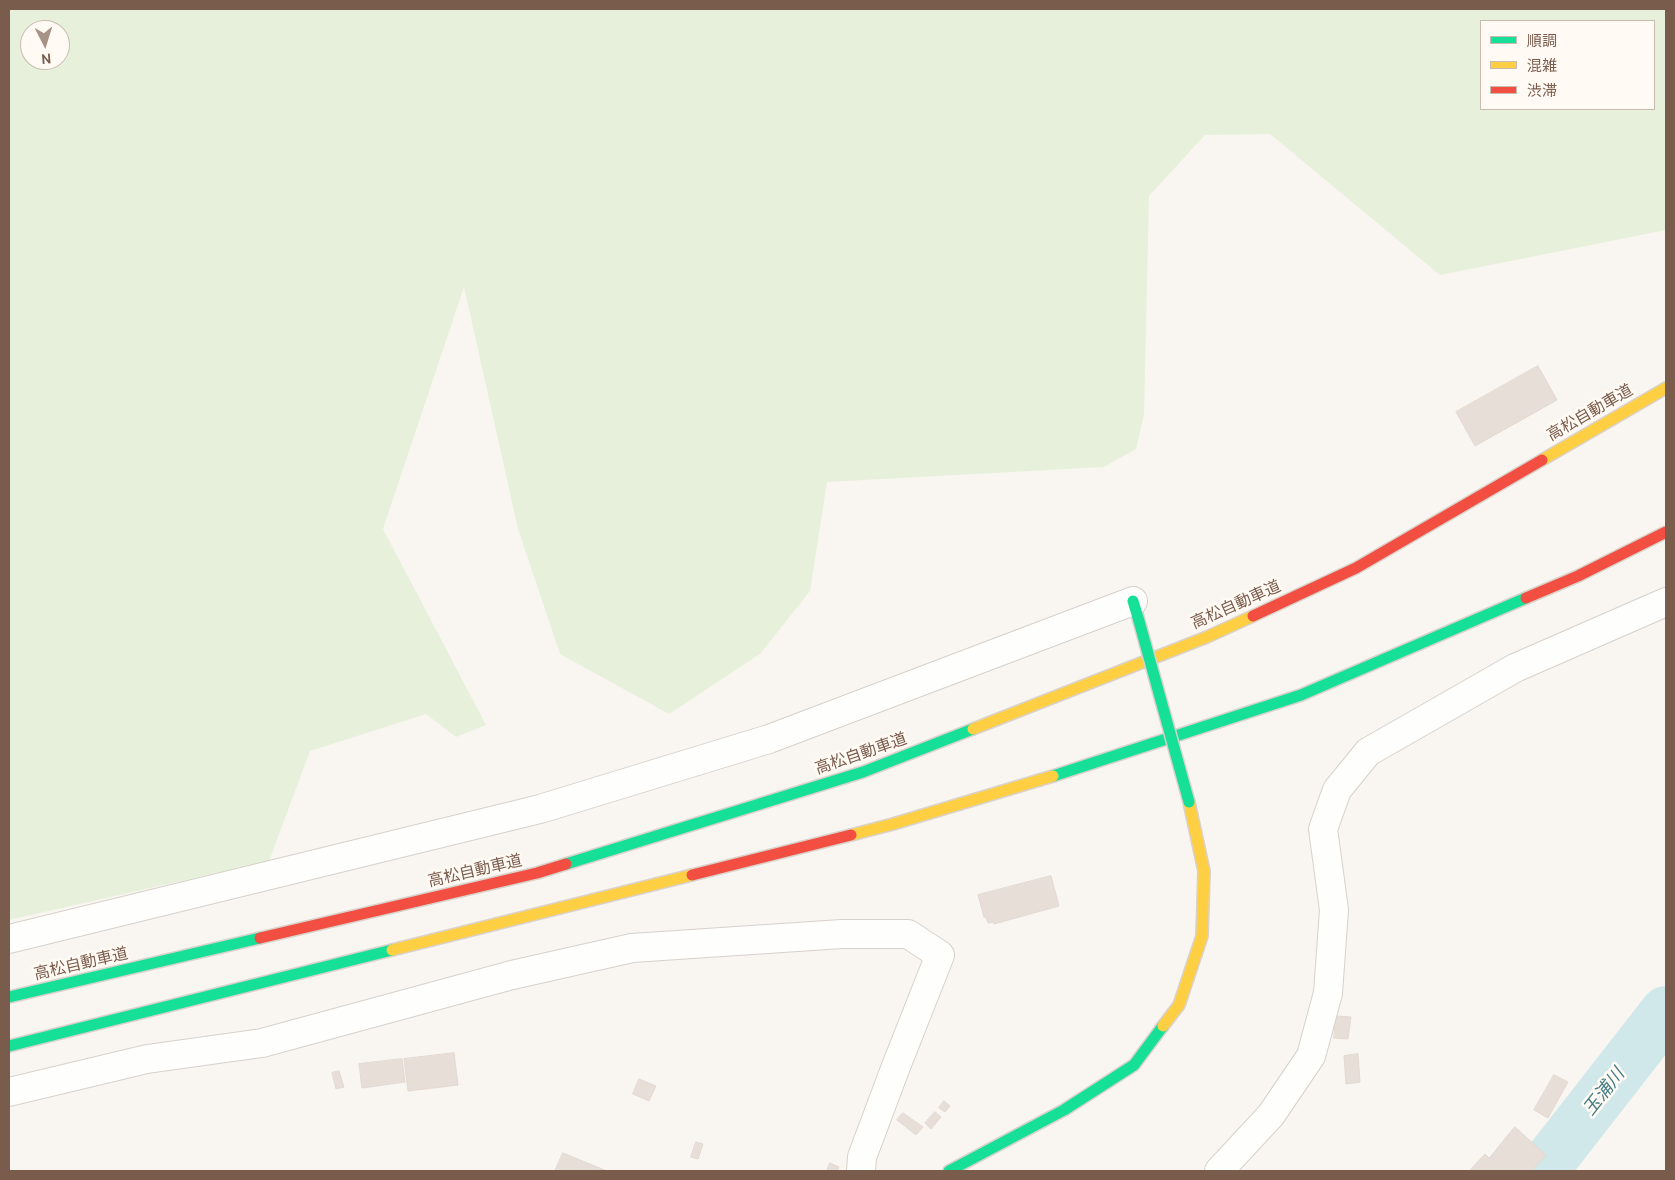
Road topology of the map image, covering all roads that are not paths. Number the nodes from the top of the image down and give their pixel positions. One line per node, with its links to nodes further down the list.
1 (1666, 388): 6 (main road, 高松自動車道)
2 (1666, 532): 7 (main road)
3 (1666, 602): 11 (street)
4 (1136, 611): 5 (street); 10 (main road, bridge)
5 (9, 939)
6 (9, 997)
7 (9, 1046)
8 (9, 1092): 9 (street)
9 (861, 1171)
10 (949, 1171)
11 (1219, 1171)

